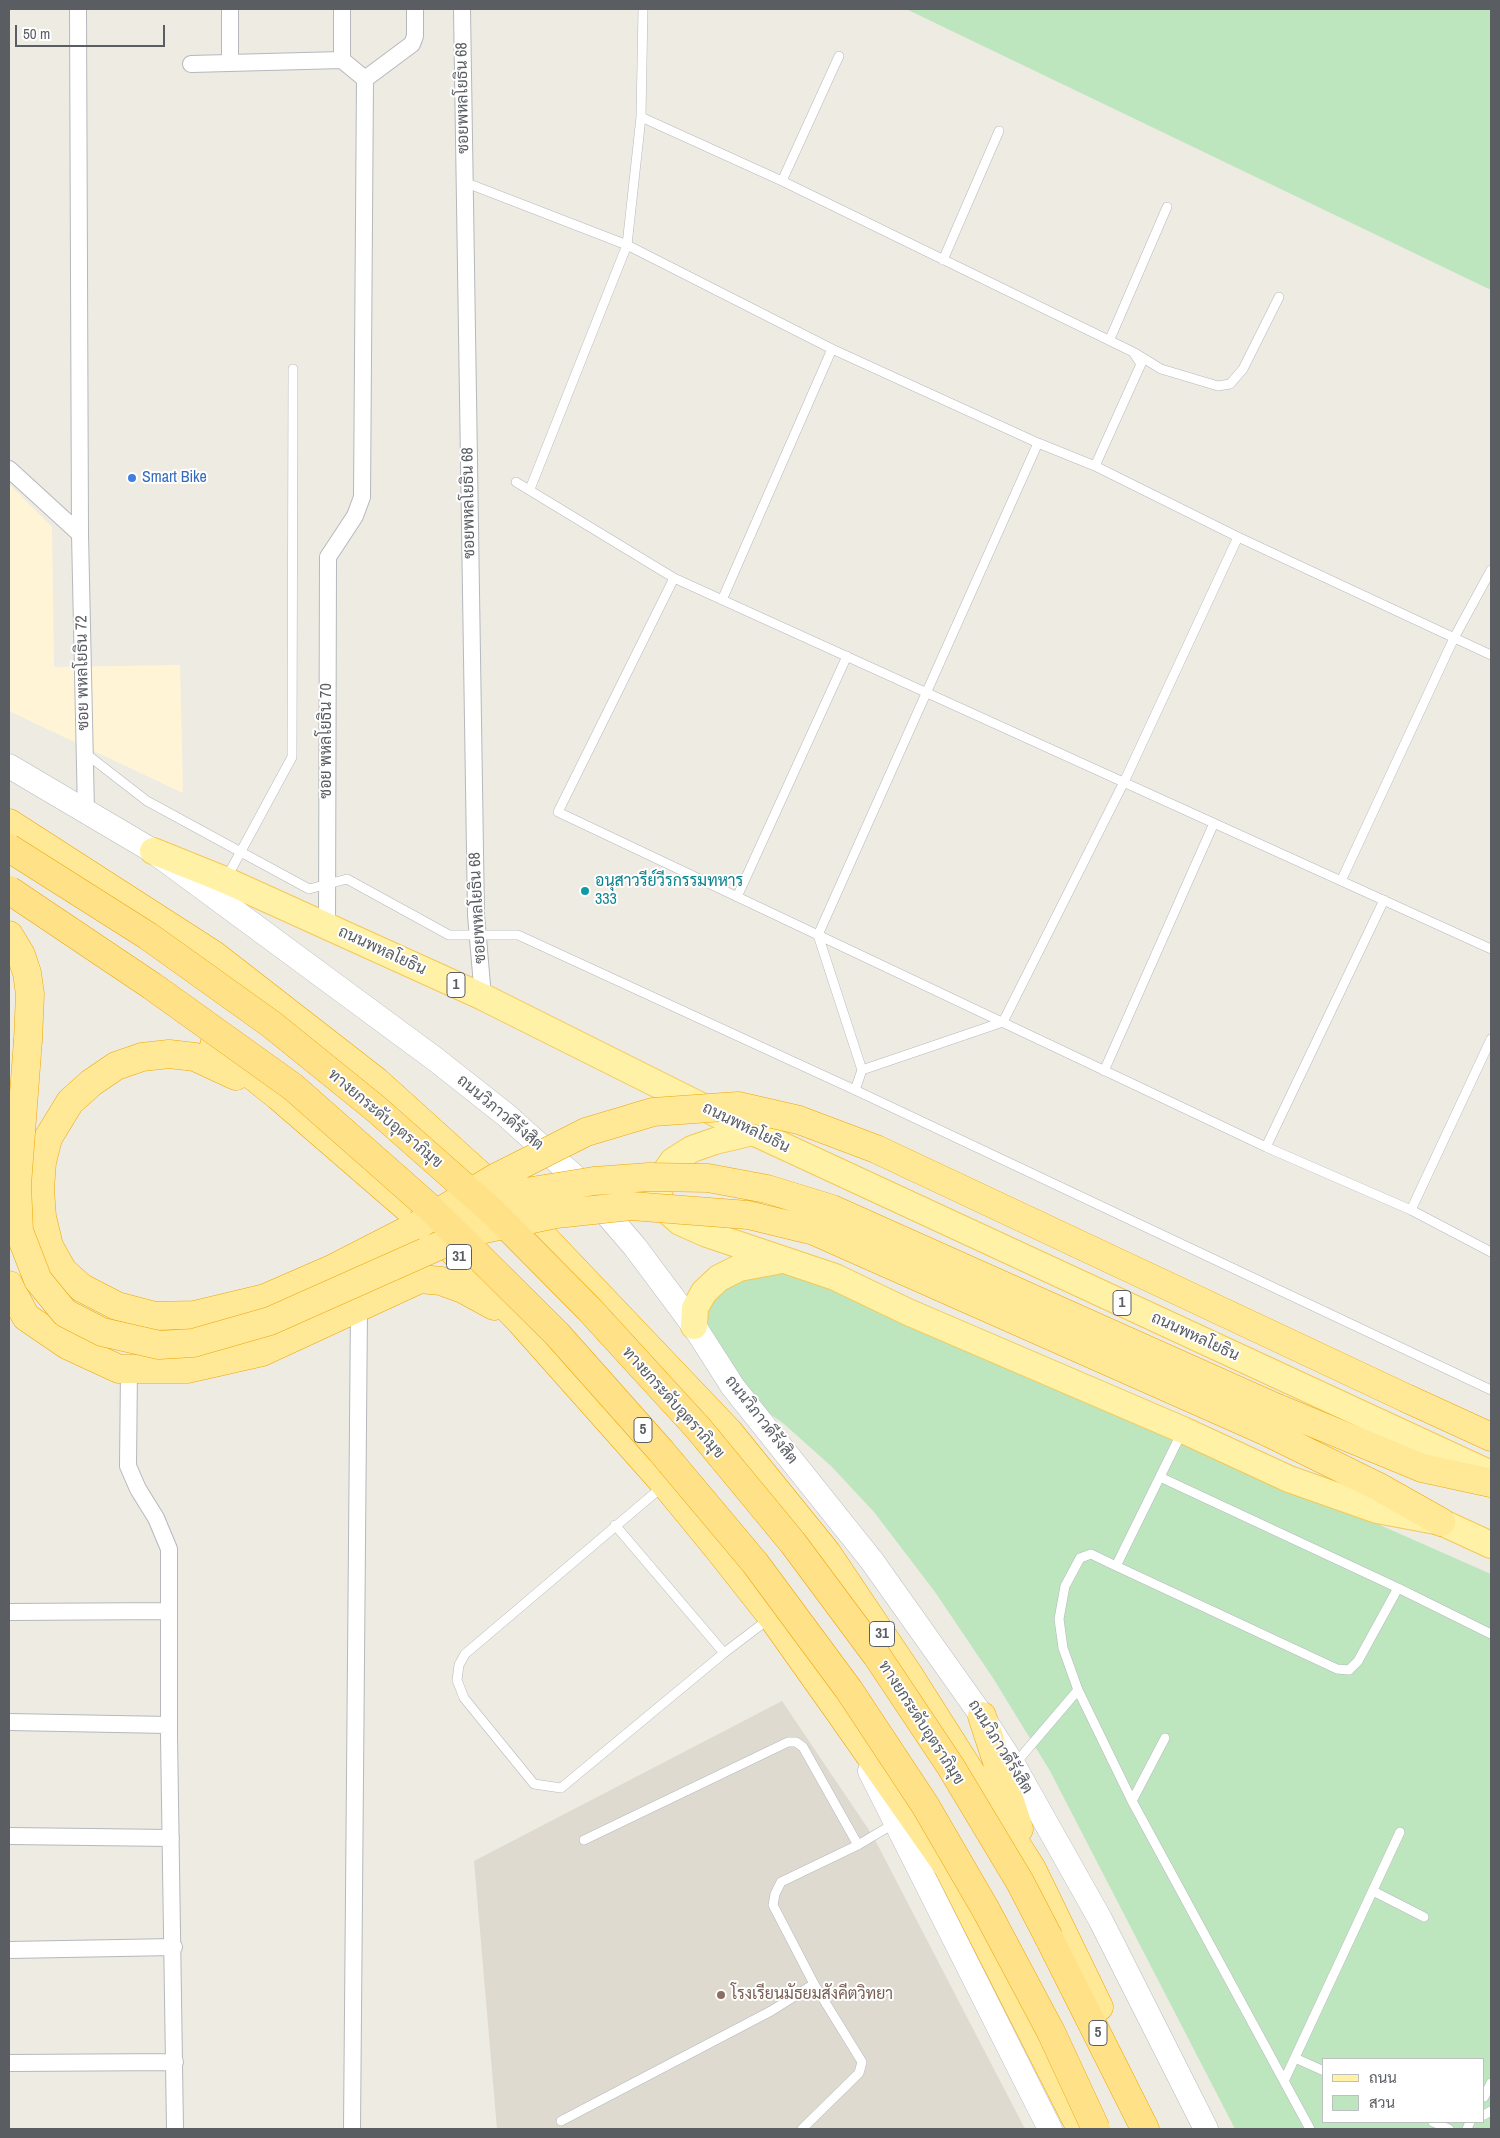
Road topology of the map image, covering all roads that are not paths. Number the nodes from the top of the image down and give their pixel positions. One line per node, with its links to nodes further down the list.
1 (78, 9): 29 (street, ซอย พหลโยธิน 72)
2 (230, 9): 9 (street)
3 (342, 9): 8 (street)
4 (415, 9): 11 (street)
5 (462, 9): 15 (street, ซอยพหลโยธิน 68)
6 (643, 9): 12 (lane)
7 (839, 56): 14 (lane)
8 (342, 60): 9 (street); 11 (street)
9 (230, 63): 10 (street)
10 (191, 64)
11 (365, 79): 49 (street, ซอย พหลโยธิน 70)
12 (641, 116): 14 (lane); 17 (lane)
13 (999, 131): 18 (lane)
14 (782, 181): 18 (lane)
15 (464, 182): 17 (lane); 57 (street, ซอยพหลโยธิน 68)
16 (1167, 207): 20 (lane)
17 (627, 245): 21 (lane); 28 (lane)
18 (944, 260): 20 (lane)
19 (1279, 297): 22 (lane)
20 (1110, 339): 22 (lane)
21 (832, 349): 24 (lane); 33 (lane)
22 (1133, 352): 25 (lane)
23 (293, 369): 46 (lane)
24 (1038, 442): 25 (lane); 37 (lane)
25 (1095, 466): 30 (lane)
26 (9, 469): 29 (street)
27 (516, 482): 28 (lane)
28 (530, 489): 32 (lane)
29 (80, 534): 38 (street, ซอย พหลโยธิน 72)
30 (1238, 537): 34 (lane); 40 (lane)
31 (1491, 570): 34 (lane)
32 (674, 578): 33 (lane); 51 (lane)
33 (722, 600): 36 (lane)
34 (1454, 638): 35 (lane); 48 (lane)
35 (1491, 655)
36 (847, 656): 37 (lane); 51 (lane)
37 (927, 693): 40 (lane); 56 (lane)
38 (85, 753): 41 (street, ซอย พหลโยธิน 72); 46 (lane)
39 (9, 766): 41 (main road, ถนนพหลโยธิน / 1)
40 (1124, 782): 43 (lane); 60 (lane)
41 (86, 812): 45 (main road, ถนนพหลโยธิน / 1)
42 (9, 822): 109 (highway, ถนนวิภาวดีรังสิต / 31)
43 (1214, 823): 48 (lane); 63 (lane)
44 (9, 848): 130 (highway, ทางยกระดับอุตราภิมุข / 5, bridge)
45 (153, 851): 47 (main road, ถนนพหลโยธิน / 1); 75 (main road, ถนนวิภาวดีรังสิต / 31)
46 (241, 852): 47 (lane); 49 (lane)
47 (225, 880): 54 (main road, ถนนพหลโยธิน / 1)
48 (1342, 881): 53 (lane)
49 (326, 884): 54 (street, ซอย พหลโยธิน 70); 57 (lane)
50 (9, 890): 129 (highway, 5, bridge)
51 (737, 897): 56 (lane)
52 (9, 898): 65 (highway)
53 (1384, 900): 58 (lane); 67 (lane)
54 (327, 926): 59 (main road, ถนนพหลโยธิน / 1)
55 (9, 935): 78 (highway, bridge)
56 (818, 935): 60 (lane); 62 (lane)
57 (477, 936): 59 (street, ซอยพหลโยธิน 68); 64 (lane)
58 (1491, 949)
59 (483, 997): 66 (main road, ถนนพหลโยธิน / 1)
60 (1003, 1022): 62 (lane); 63 (lane)
61 (1491, 1039): 68 (lane)
62 (862, 1070): 64 (lane)
63 (1104, 1071): 67 (lane)
64 (855, 1090): 77 (lane)
65 (278, 1096): 69 (highway); 74 (highway, 31)
66 (753, 1132): 71 (main road); 81 (main road, ถนนพหลโยธิน / 1)
67 (1266, 1147): 68 (lane)
68 (1411, 1210): 70 (lane)
69 (418, 1225): 78 (highway, bridge); 80 (highway, bridge)
70 (1491, 1252)
71 (785, 1260): 75 (main road); 79 (main road)
72 (9, 1285): 76 (highway)
73 (358, 1307): 74 (highway); 76 (highway); 125 (street)
74 (522, 1322): 83 (highway, 31)
75 (694, 1326): 97 (main road, ถนนวิภาวดีรังสิต / 31)
76 (129, 1369): 90 (street)
77 (1491, 1390)
78 (1271, 1419): 84 (highway); 85 (highway)
79 (1183, 1430): 82 (lane); 85 (main road)
80 (1491, 1437)
81 (1491, 1474)
82 (1160, 1477): 88 (lane); 89 (lane)
83 (665, 1484): 86 (lane); 92 (highway, 31)
84 (1491, 1484)
85 (1441, 1522): 87 (main road)
86 (615, 1525): 94 (lane); 94 (lane)
87 (1491, 1545)
88 (1116, 1566): 89 (lane); 95 (lane)
89 (1398, 1588): 93 (lane)
90 (169, 1611): 91 (street); 99 (street)
91 (9, 1612)
92 (772, 1617): 94 (lane); 96 (highway, 31)
93 (1491, 1634)
94 (724, 1653)
95 (1078, 1690): 101 (lane); 102 (lane)
96 (838, 1710): 103 (main road, 31); 128 (highway, 31)
97 (982, 1716): 101 (main road, ถนนวิภาวดีรังสิต / 31); 109 (highway)
98 (9, 1722): 99 (street)
99 (169, 1725): 106 (street)
100 (1165, 1738): 102 (lane)
101 (1014, 1766): 132 (main road, ถนนวิภาวดีรังสิต / 31)
102 (1132, 1801): 119 (lane)
103 (896, 1823): 108 (lane); 127 (main road, 31)
104 (1400, 1832): 110 (lane)
105 (9, 1836): 106 (street)
106 (171, 1838): 112 (street)
107 (584, 1840): 108 (lane)
108 (858, 1845): 114 (lane)
109 (1032, 1869): 131 (highway, ถนนวิภาวดีรังสิต / 31)
110 (1373, 1891): 111 (lane); 115 (lane)
111 (1424, 1917)
112 (174, 1947): 113 (street); 117 (street)
113 (9, 1950)
114 (814, 1984): 122 (lane); 126 (lane)
115 (1296, 2058): 118 (lane); 119 (lane)
116 (9, 2062): 117 (street)
117 (175, 2062): 124 (street)
118 (1322, 2070)
119 (1284, 2081): 133 (lane)
120 (1491, 2083): 121 (lane)
121 (1485, 2095)
122 (561, 2121)
123 (1434, 2123): 134 (lane)
124 (175, 2129)
125 (352, 2129)
126 (802, 2129)
127 (1050, 2129)
128 (1081, 2129)
129 (1096, 2129)
130 (1144, 2129)
131 (1158, 2129)
132 (1206, 2129)
133 (1310, 2129)
134 (1449, 2129)

